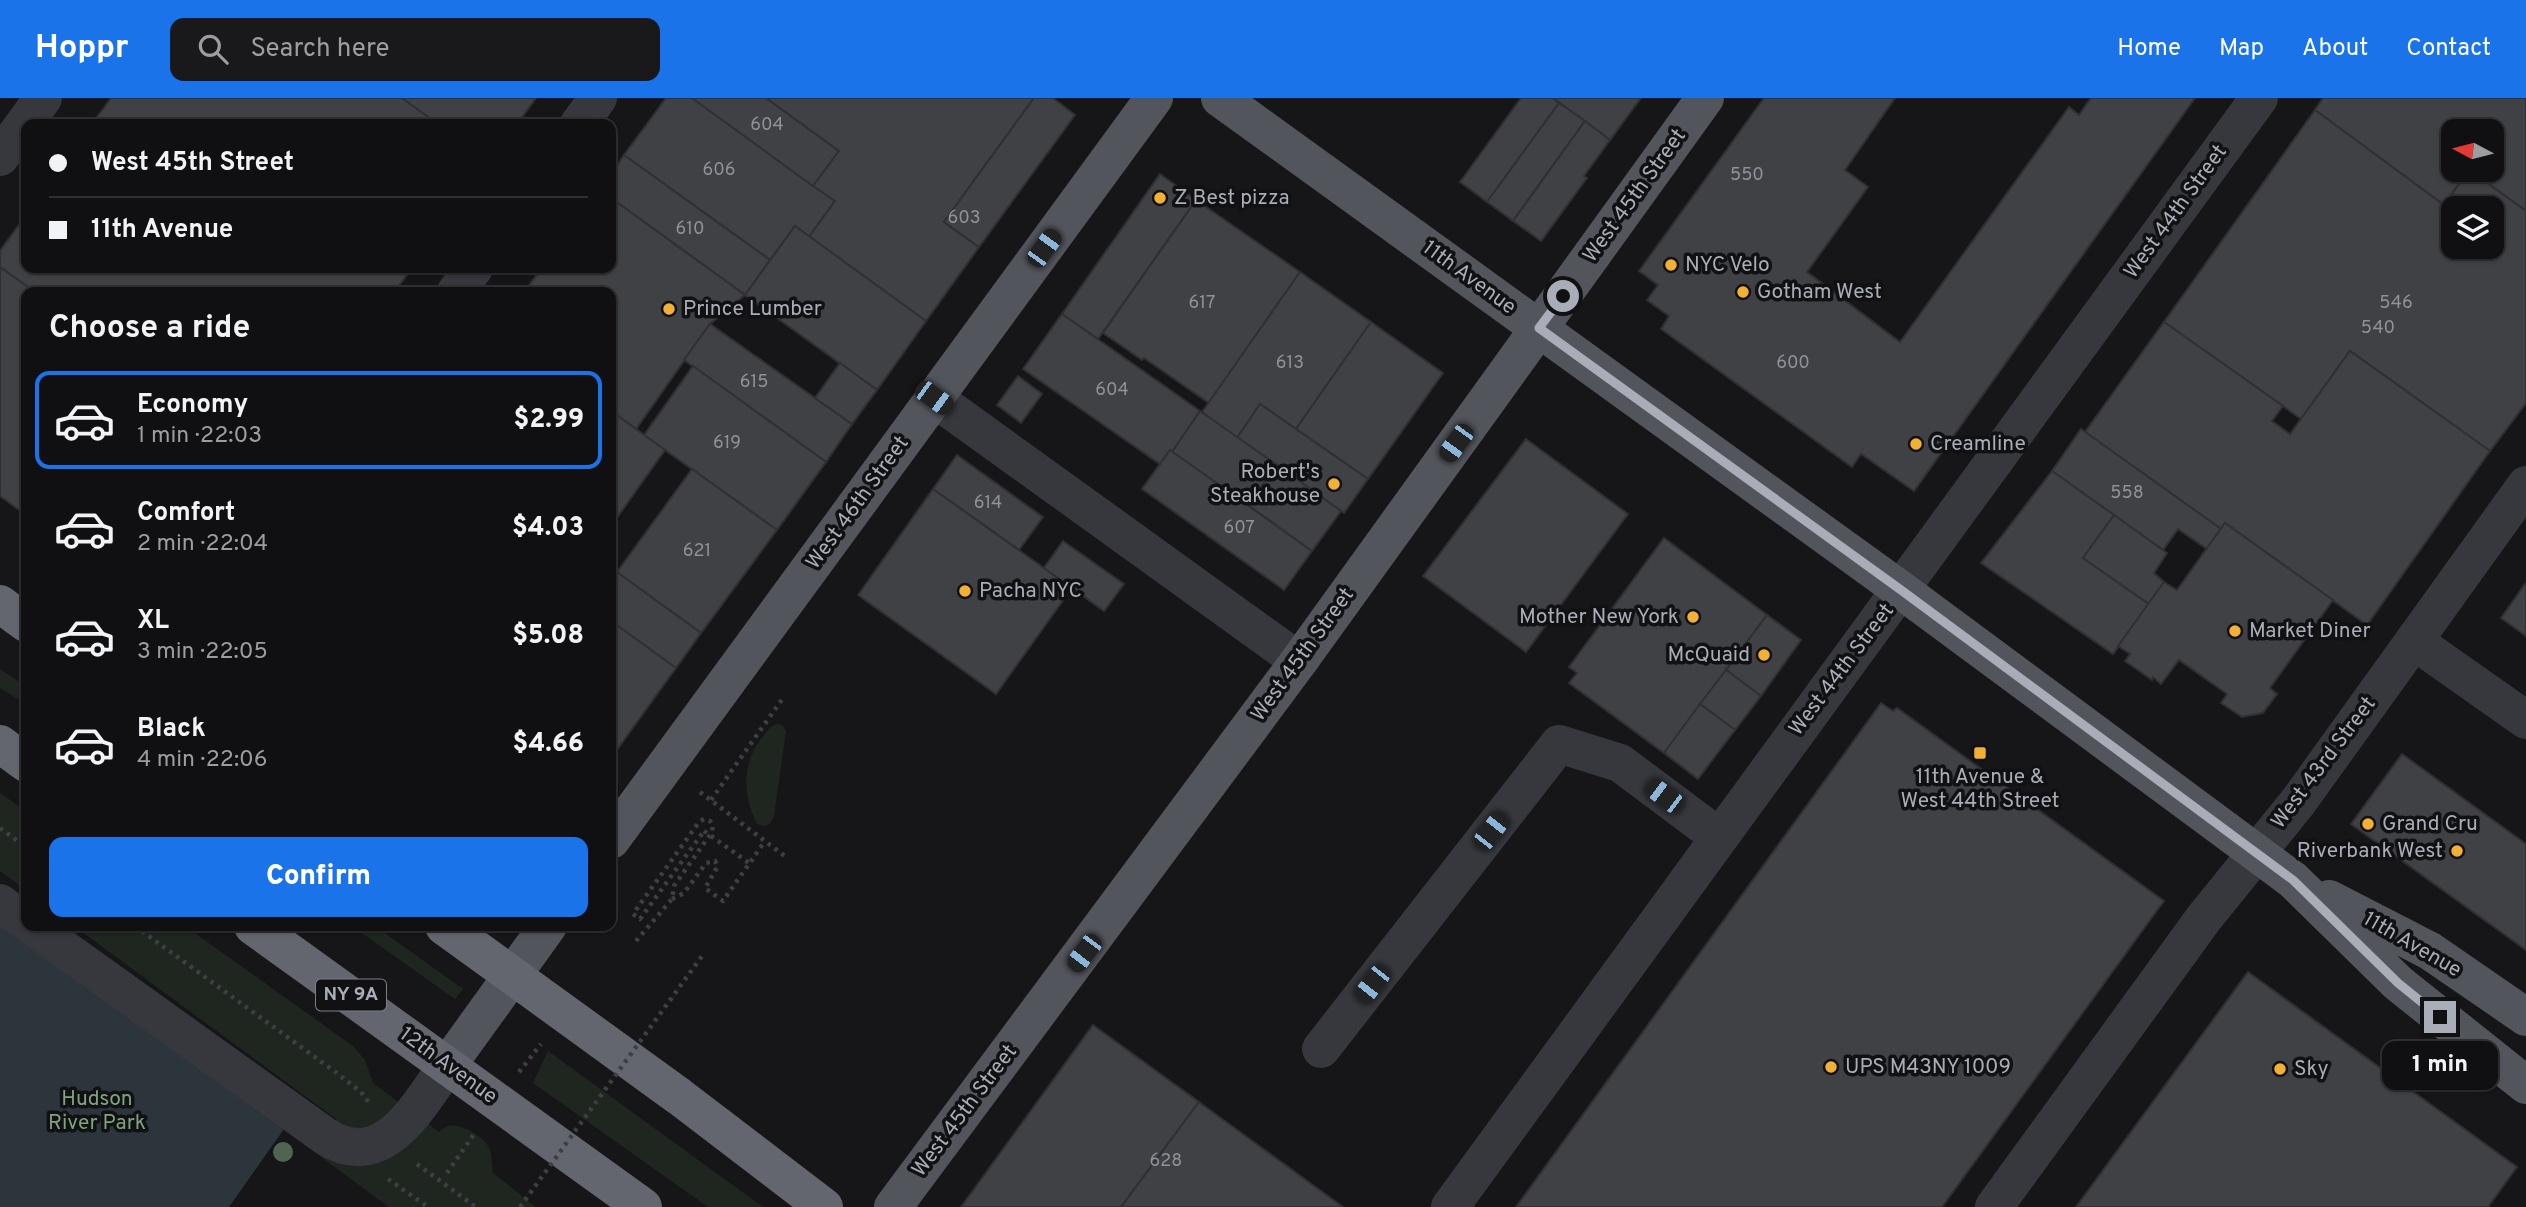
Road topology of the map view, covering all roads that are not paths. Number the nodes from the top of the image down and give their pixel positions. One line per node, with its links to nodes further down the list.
1 (43, 98): 7 (street)
2 (598, 98): 8 (street)
3 (1154, 98): 12 (main road, West 46th Street)
4 (1220, 98): 11 (main road, 11th Avenue)
5 (1706, 98): 11 (main road, West 45th Street)
6 (2259, 98): 14 (street, West 44th Street)
7 (28, 119)
8 (583, 119)
9 (21, 128): 10 (street)
10 (0, 157)
11 (1539, 328): 14 (main road, 11th Avenue); 18 (main road, West 45th Street)
12 (934, 398): 18 (street); 22 (main road, West 46th Street)
13 (2526, 485): 17 (street, West 43rd Street)
14 (1901, 590): 23 (street, West 44th Street); 24 (main road, 11th Avenue)
15 (0, 604): 16 (highway)
16 (21, 619)
17 (2414, 641): 19 (street); 24 (street, West 43rd Street)
18 (1299, 661): 39 (main road, West 45th Street)
19 (2526, 720)
20 (0, 744): 21 (highway)
21 (21, 759)
22 (616, 833)
23 (1719, 837): 34 (street); 40 (street, West 44th Street)
24 (2256, 853): 25 (main road, 11th Avenue); 41 (street, West 43rd Street)
25 (2293, 880): 33 (main road, 11th Avenue); 36 (main road, 11th Avenue)
26 (0, 903): 27 (street)
27 (21, 918)
28 (39, 931): 35 (street)
29 (261, 931): 35 (highway, 12th Avenue / NY 9A)
30 (451, 931): 32 (highway)
31 (544, 931): 32 (main road)
32 (513, 975): 35 (main road); 38 (highway)
33 (2526, 1017)
34 (1321, 1049)
35 (447, 1066): 37 (highway, 12th Avenue / NY 9A)
36 (2526, 1085)
37 (643, 1207)
38 (824, 1207)
39 (893, 1207)
40 (1450, 1207)
41 (1994, 1207)

